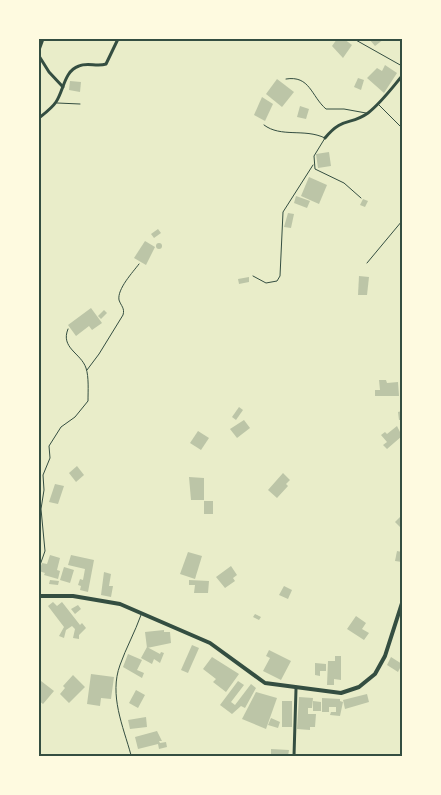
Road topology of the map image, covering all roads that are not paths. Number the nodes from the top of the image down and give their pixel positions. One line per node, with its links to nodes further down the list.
1 (43, 39): 4 (street)
2 (118, 39): 9 (street)
3 (354, 39): 6 (lane)
4 (39, 50)
5 (39, 56): 9 (street)
6 (402, 66)
7 (402, 76): 12 (street)
8 (286, 79): 13 (lane)
9 (63, 87): 10 (street)
10 (56, 103): 11 (lane); 14 (street)
11 (80, 104)
12 (377, 104): 13 (street); 16 (lane)
13 (367, 114): 17 (street)
14 (39, 118)
15 (264, 125): 17 (lane)
16 (402, 128)
17 (325, 138): 18 (lane)
18 (313, 165): 19 (lane); 23 (lane)
19 (361, 198)
20 (402, 221): 21 (lane)
21 (367, 263)
22 (139, 264): 25 (lane)
23 (253, 276)
24 (68, 329): 25 (lane)
25 (86, 370): 26 (lane)
26 (39, 568)
27 (39, 596): 29 (street)
28 (402, 603): 30 (street)
29 (142, 614): 30 (street); 31 (lane)
30 (296, 688): 32 (street)
31 (131, 755)
32 (294, 756)

